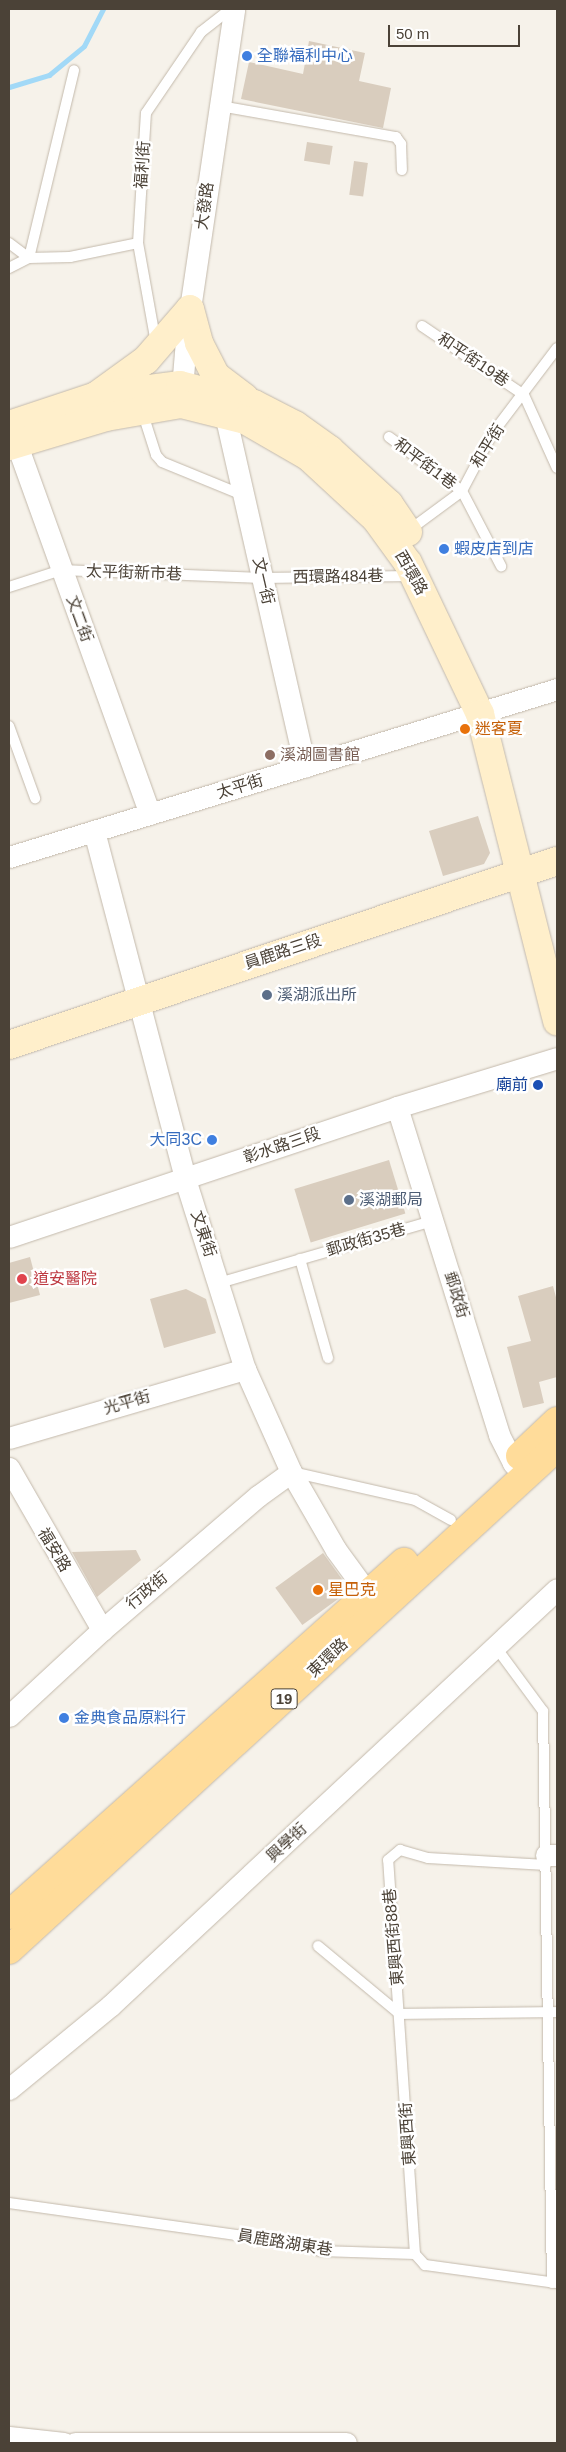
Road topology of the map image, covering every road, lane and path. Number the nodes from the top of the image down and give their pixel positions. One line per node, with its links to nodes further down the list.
1 (230, 9): 7 (lane, 福利街)
2 (234, 9): 4 (street, 大發路)
3 (74, 70): 8 (lane)
4 (220, 106): 5 (lane); 10 (street, 大發路)
5 (402, 170)
6 (9, 243): 8 (lane)
7 (138, 243): 8 (lane); 12 (lane, 福利街)
8 (29, 258): 9 (lane)
9 (9, 268)
10 (190, 309): 12 (street); 14 (street, 大發路); 17 (street)
11 (422, 326): 15 (lane, 和平街19巷)
12 (157, 347): 16 (street)
13 (557, 348): 15 (lane, 和平街)
14 (180, 394): 16 (street, 西環路); 18 (street, 西環路); 19 (street, 西環路)
15 (524, 395): 22 (lane); 23 (lane, 和平街)
16 (96, 396): 20 (street, 西環路)
17 (254, 404): 18 (street, 西環路); 25 (street, 西環路)
18 (223, 406): 24 (street, 文一街); 28 (street, 西環路)
19 (142, 410): 20 (street, 西環路); 24 (lane)
20 (11, 435): 27 (street, 文二街)
21 (389, 437): 23 (lane, 和平街1巷)
22 (557, 468)
23 (462, 491): 25 (lane, 和平街); 26 (lane)
24 (244, 496): 29 (street, 文一街)
25 (408, 531): 32 (street, 西環路)
26 (501, 566)
27 (61, 570): 29 (lane, 太平街新市巷); 30 (lane, 太平街新市巷); 36 (street, 文二街)
28 (415, 576): 29 (lane, 西環路484巷); 32 (street, 西環路)
29 (262, 578): 34 (street, 文一街)
30 (9, 587)
31 (557, 689): 32 (street, 太平街)
32 (488, 712): 34 (street, 太平街); 39 (street, 西環路)
33 (9, 726): 35 (lane)
34 (306, 767): 36 (street, 太平街)
35 (35, 798)
36 (150, 814): 37 (street, 太平街)
37 (94, 830): 38 (street, 太平街); 41 (street, 文東街)
38 (9, 857)
39 (537, 867): 40 (street, 西環路); 41 (street, 員鹿路三段); 42 (street, 西環路)
40 (557, 963)
41 (140, 1000): 43 (street, 員鹿路三段); 46 (street, 文東街)
42 (557, 1021)
43 (9, 1045)
44 (557, 1058): 45 (street, 彰水路三段)
45 (397, 1106): 46 (street, 彰水路三段); 47 (street, 郵政街)
46 (185, 1179): 48 (street, 彰水路三段); 50 (street, 文東街)
47 (433, 1220): 49 (lane, 郵政街35巷); 57 (street, 郵政街)
48 (9, 1238)
49 (300, 1259): 50 (lane, 郵政街35巷); 51 (lane)
50 (219, 1283): 52 (street, 文東街)
51 (328, 1358)
52 (245, 1369): 54 (street, 光平街); 58 (street, 文東街)
53 (557, 1421): 57 (main road, 東環路 / 19)
54 (9, 1438)
55 (557, 1446): 57 (main road, 東環路 / 19)
56 (9, 1468): 62 (street, 福安路)
57 (520, 1470): 59 (main road, 東環路 / 19); 61 (main road, 東環路 / 19)
58 (291, 1472): 59 (lane); 61 (street, 文東街); 62 (street, 行政街)
59 (451, 1520): 61 (main road, 東環路 / 19)
60 (557, 1589): 63 (street, 興學街)
61 (374, 1602): 66 (main road, 東環路 / 19); 68 (main road, 東環路 / 19)
62 (102, 1630): 64 (street, 行政街)
63 (495, 1646): 65 (lane); 71 (street, 興學街)
64 (9, 1716)
65 (550, 1858): 69 (lane); 70 (lane, 東興西街88巷)
66 (9, 1914)
67 (318, 1946): 70 (lane)
68 (9, 1950)
69 (553, 2012): 70 (lane); 74 (lane)
70 (400, 2014): 73 (lane, 東興西街)
71 (9, 2088)
72 (9, 2203): 73 (lane, 員鹿路湖東巷)
73 (415, 2254): 74 (lane, 員鹿路湖東巷)
74 (555, 2283)
75 (9, 2437): 77 (street)
76 (269, 2442): 79 (street); 80 (street)
77 (64, 2443)
78 (75, 2443): 79 (street)
79 (122, 2443)
80 (346, 2443)

